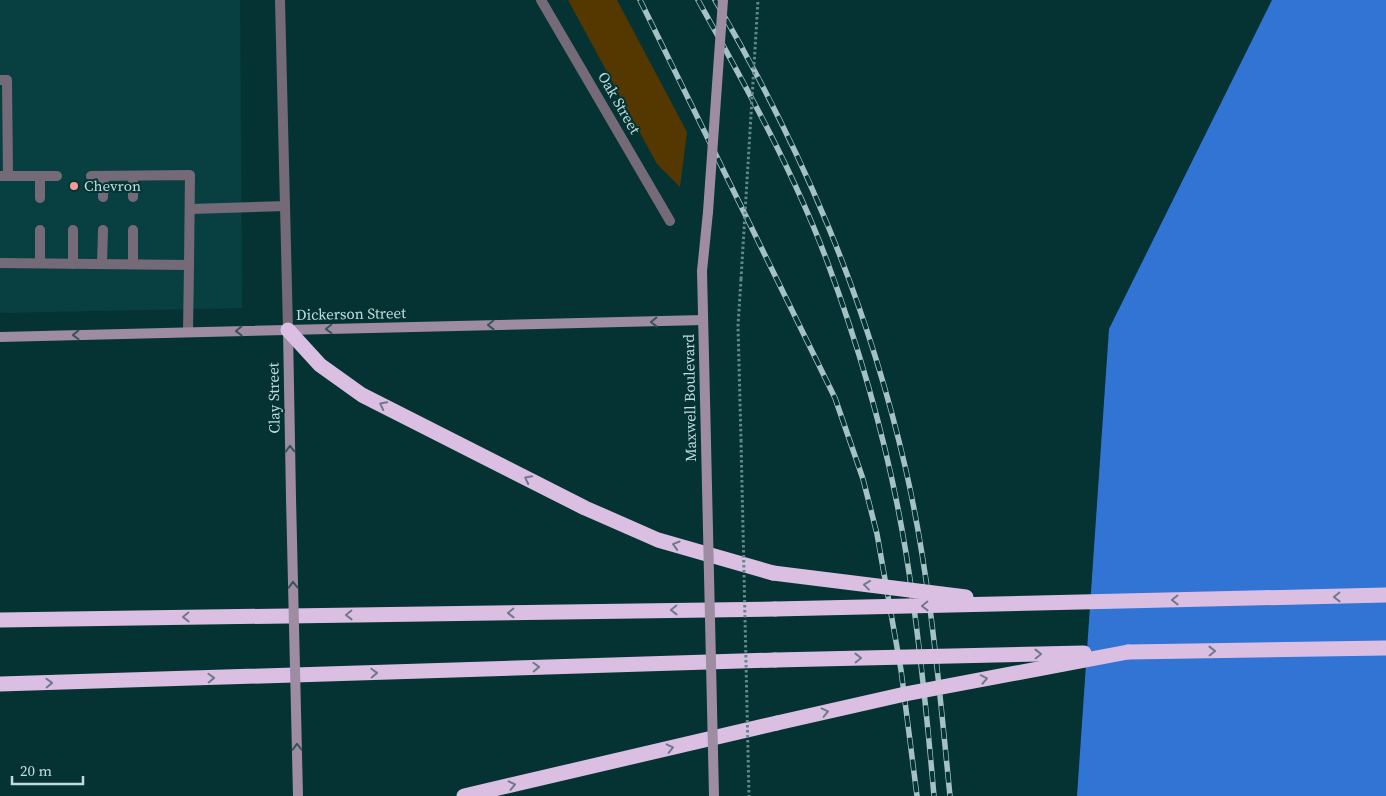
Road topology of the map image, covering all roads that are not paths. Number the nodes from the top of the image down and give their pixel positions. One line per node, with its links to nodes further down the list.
1 (280, 0): 14 (street, Clay Street)
2 (541, 0): 16 (street, Oak Street)
3 (723, 0): 27 (main road, Maxwell Boulevard, bridge)
4 (3, 80): 5 (street)
5 (4, 176): 6 (street)
6 (40, 176): 7 (street); 13 (street)
7 (57, 176)
8 (91, 176): 9 (street)
9 (104, 176): 10 (street); 11 (street)
10 (133, 176): 12 (street); 15 (street)
11 (103, 197)
12 (133, 197)
13 (40, 198)
14 (285, 206): 15 (street); 28 (street, Clay Street)
15 (190, 209): 26 (street)
16 (670, 221)
17 (40, 230): 22 (street)
18 (73, 230): 23 (street)
19 (103, 230): 24 (street)
20 (133, 230): 25 (street)
21 (0, 263): 22 (street)
22 (40, 263): 23 (street)
23 (73, 264): 24 (street)
24 (102, 264): 25 (street)
25 (133, 264): 26 (street)
26 (189, 265): 29 (street)
27 (702, 320): 28 (main road, Dickerson Street, one-way to 28); 39 (main road, Maxwell Boulevard, bridge)
28 (288, 330): 29 (main road, Dickerson Street, one-way to 29); 32 (highway, one-way to 28, bridge); 37 (main road, Clay Street, one-way to 28, bridge)
29 (188, 332): 30 (main road, Dickerson Street, one-way to 30)
30 (0, 337)
31 (1386, 596): 32 (highway, one-way to 32, bridge)
32 (1020, 604): 33 (highway, one-way to 33, bridge)
33 (0, 620)
34 (1386, 648): 35 (highway, one-way to 34)
35 (1128, 652): 36 (highway, one-way to 35, bridge); 38 (highway, one-way to 35, bridge)
36 (0, 684)
37 (298, 796)
38 (464, 796)
39 (714, 796)

